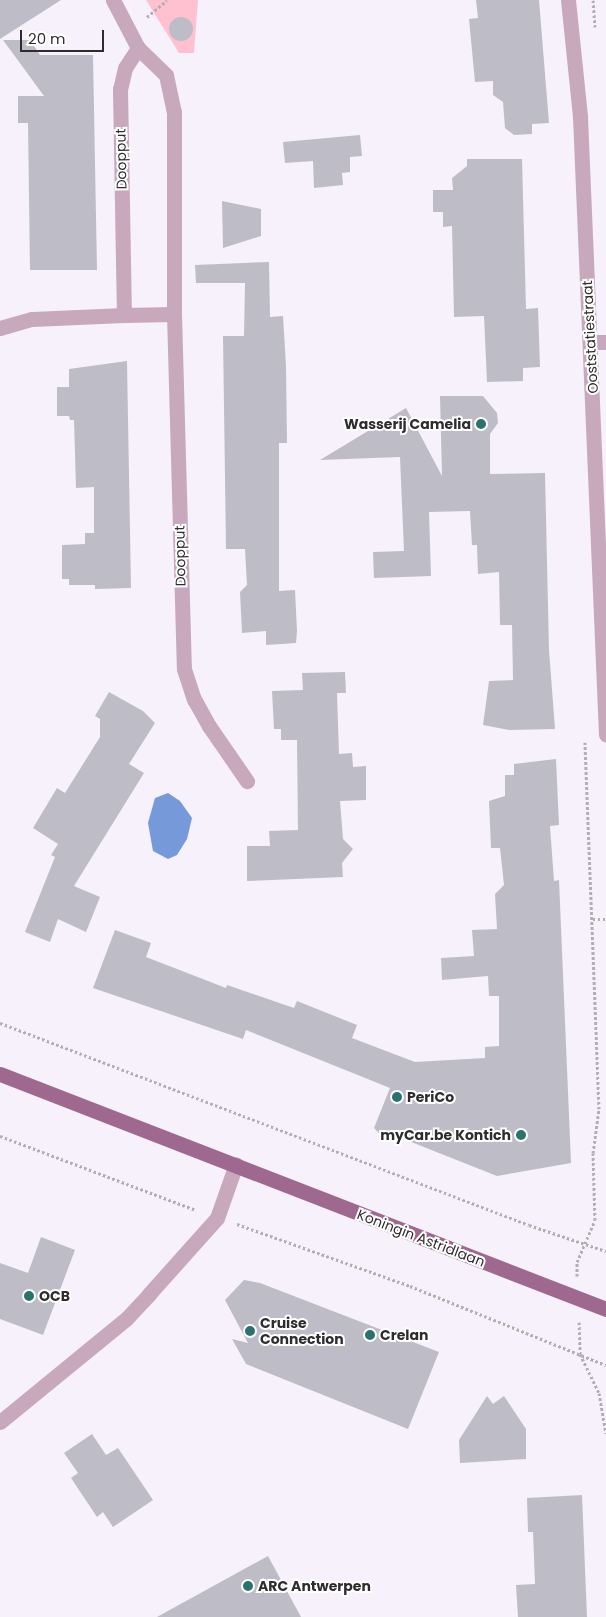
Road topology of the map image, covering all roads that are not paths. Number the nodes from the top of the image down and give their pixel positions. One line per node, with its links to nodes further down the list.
1 (113, 0): 3 (street, Doopput)
2 (568, 0): 7 (street, Ooststatiestraat)
3 (138, 48): 4 (street, Doopput); 5 (street, Doopput)
4 (174, 314): 5 (street); 9 (street, Doopput)
5 (124, 315): 6 (street)
6 (0, 328)
7 (598, 342): 8 (street, Ooststatiestraat)
8 (606, 734)
9 (247, 781)
10 (0, 1074): 11 (main road, Koningin Astridlaan)
11 (236, 1164): 12 (main road, Koningin Astridlaan); 13 (street)
12 (606, 1309)
13 (0, 1422)

